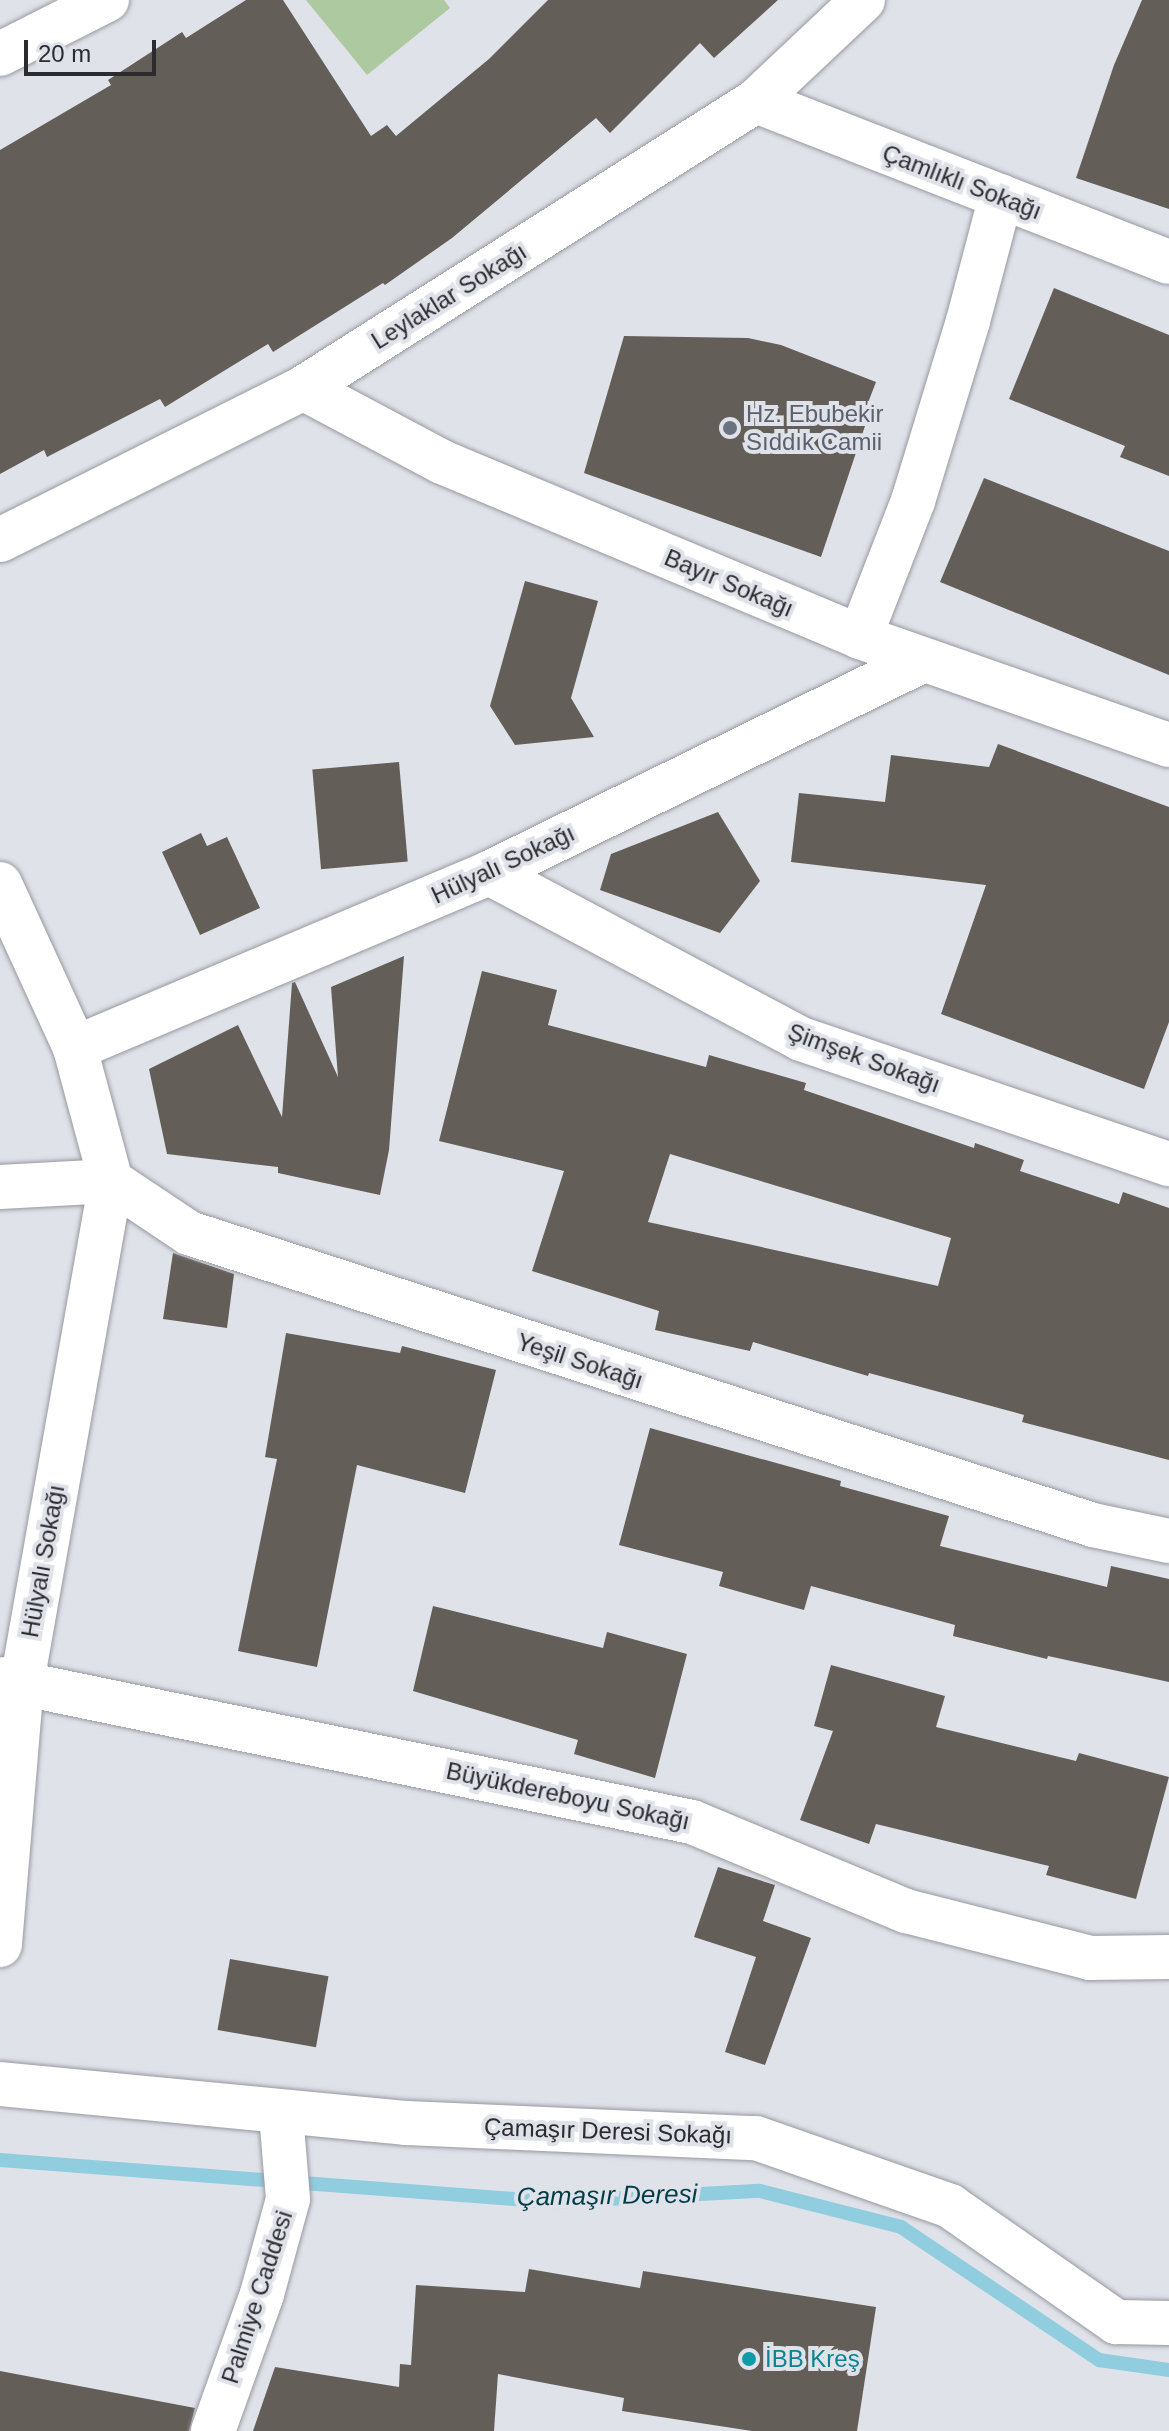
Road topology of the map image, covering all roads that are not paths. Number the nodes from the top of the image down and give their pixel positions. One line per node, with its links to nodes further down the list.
1 (107, 0): 3 (street)
2 (863, 0): 4 (street, Leylaklar Sokağı)
3 (0, 54)
4 (756, 101): 5 (street, Çamlıklı Sokağı); 7 (street, Leylaklar Sokağı)
5 (1001, 196): 6 (street, Çamlıklı Sokağı); 9 (street)
6 (1169, 262)
7 (303, 388): 8 (street, Leylaklar Sokağı); 9 (street, Bayır Sokağı)
8 (0, 540)
9 (860, 637): 10 (street, Bayır Sokağı)
10 (922, 661): 11 (street, Bayır Sokağı); 12 (street, Hülyalı Sokağı)
11 (1169, 745)
12 (489, 873): 14 (street, Hülyalı Sokağı); 15 (street, Şimşek Sokağı)
13 (0, 884): 14 (street)
14 (75, 1048): 16 (street)
15 (1169, 1164)
16 (111, 1181): 17 (street); 18 (street, Yeşil Sokağı); 19 (street, Hülyalı Sokağı)
17 (0, 1187)
18 (1169, 1541)
19 (11, 1680): 20 (street, Hülyalı Sokağı); 21 (street, Büyükdereboyu Sokağı)
20 (0, 1945)
21 (1169, 1957)
22 (0, 2084): 23 (street, Çamaşır Deresi Sokağı)
23 (283, 2126): 24 (street, Çamaşır Deresi Sokağı); 25 (street, Palmiye Caddesi)
24 (1169, 2323)
25 (213, 2431)

